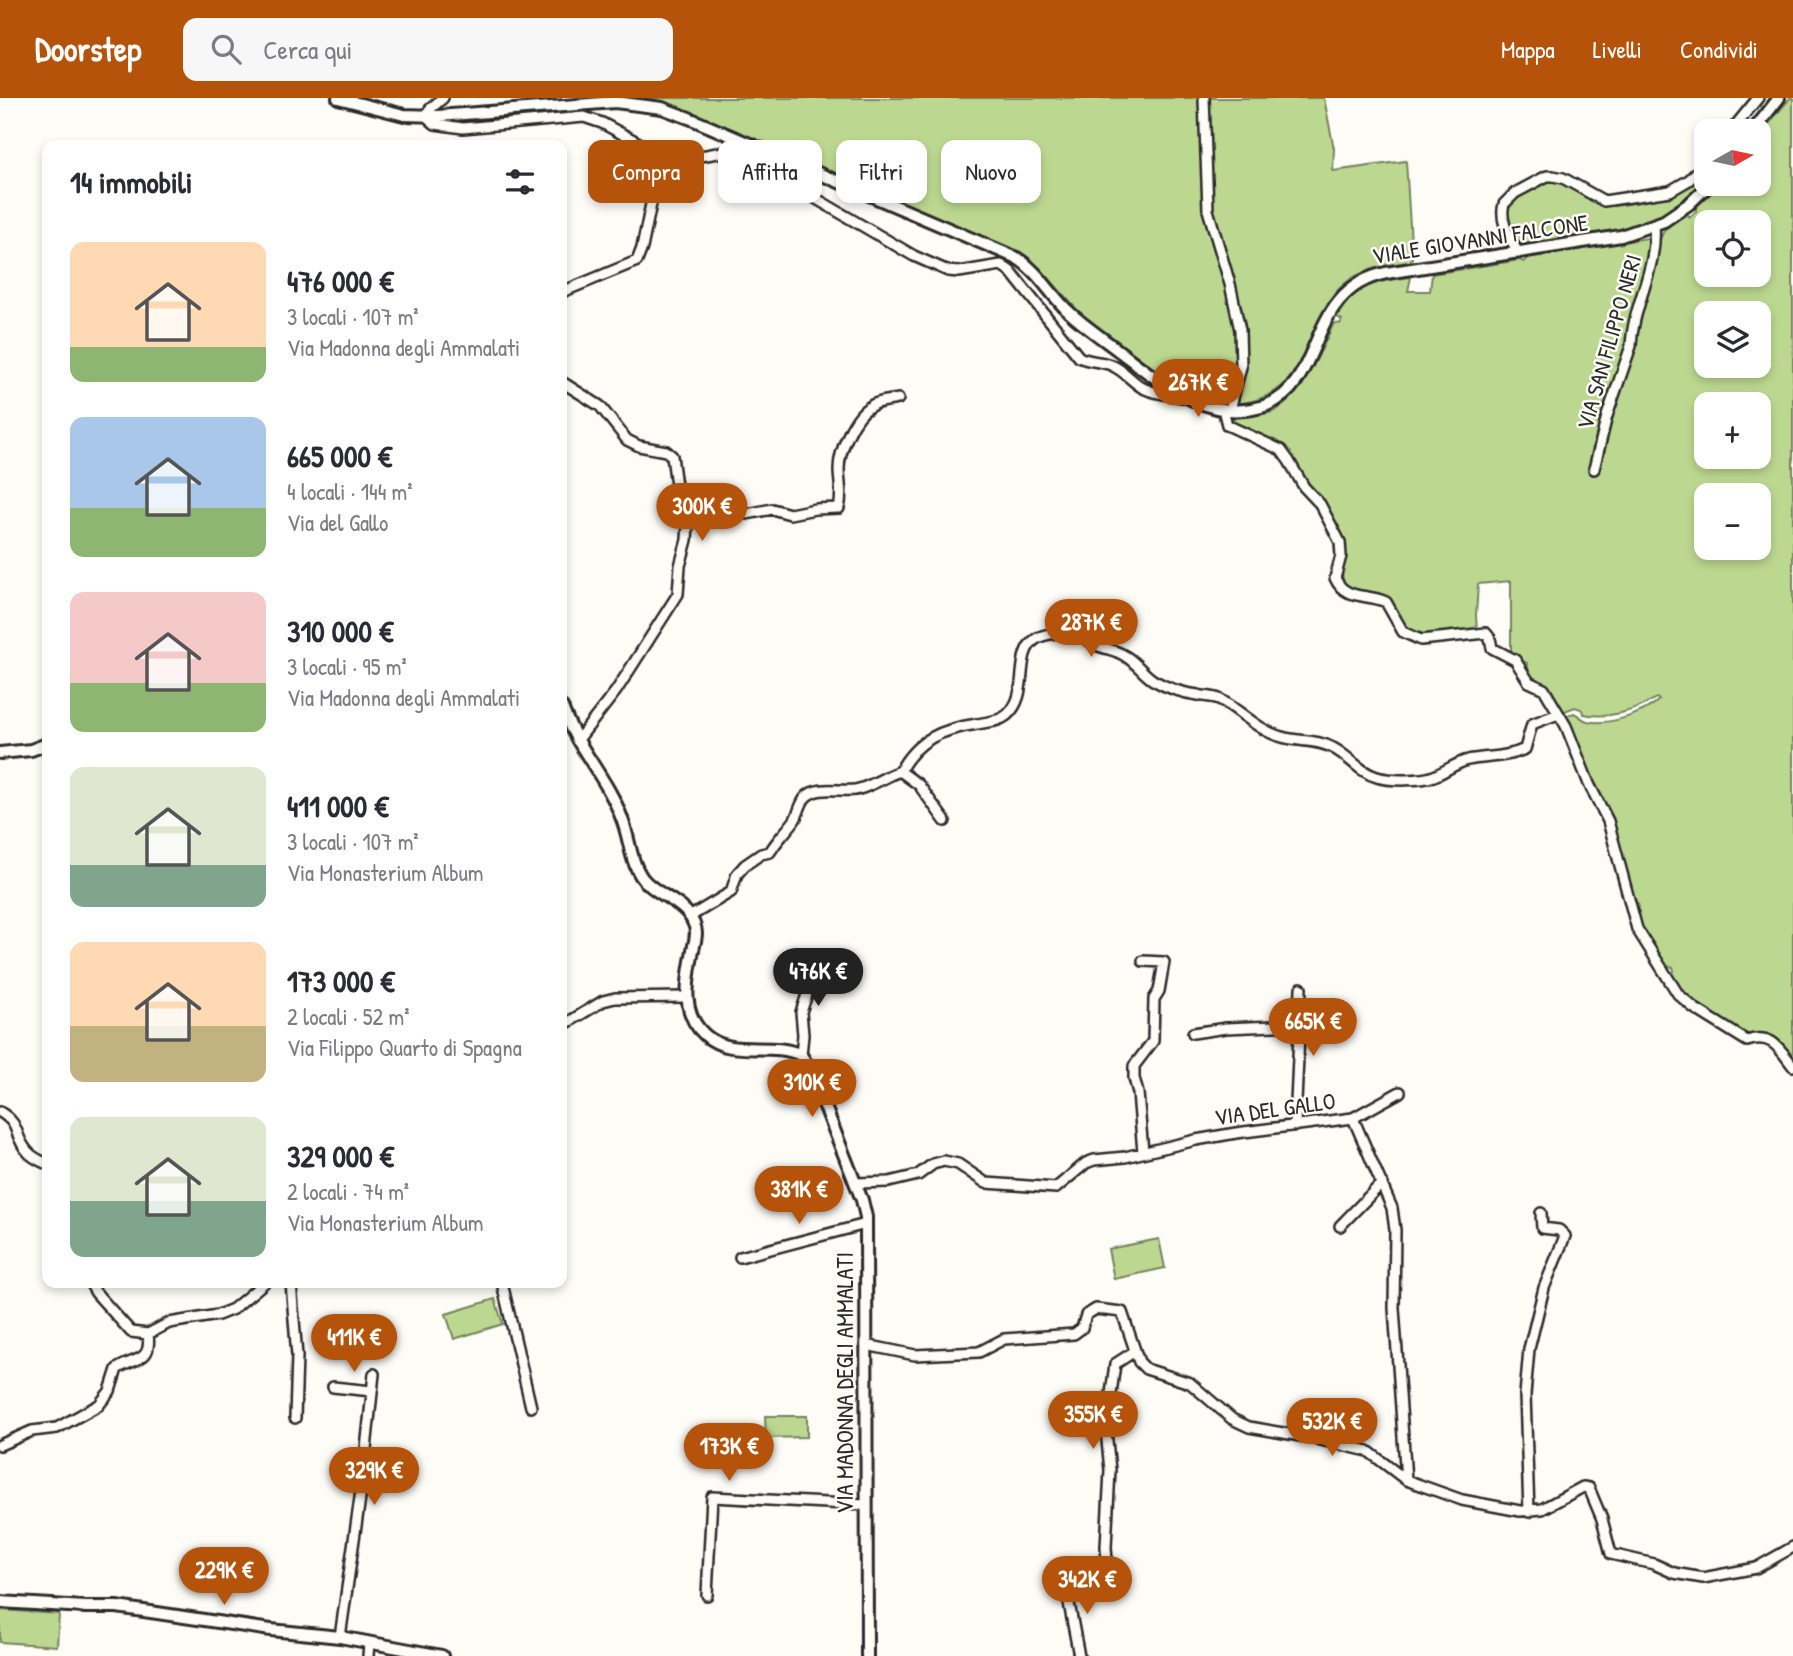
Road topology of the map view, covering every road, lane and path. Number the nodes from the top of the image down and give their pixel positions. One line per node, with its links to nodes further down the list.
1 (338, 98): 6 (street)
2 (443, 98): 6 (street)
3 (1204, 98): 20 (street)
4 (1758, 98): 7 (street)
5 (1779, 98): 8 (street)
6 (426, 116): 9 (street); 18 (street)
7 (1741, 119)
8 (1762, 119)
9 (633, 140)
10 (704, 155): 18 (street)
11 (1694, 173): 15 (street)
12 (1697, 196): 14 (street, VIALE GIOVANNI FALCONE)
13 (651, 203): 16 (street)
14 (1654, 225): 15 (street, VIALE GIOVANNI FALCONE); 21 (street, VIA SAN FILIPPO NERI)
15 (1518, 253): 20 (street, VIALE GIOVANNI FALCONE)
16 (567, 290)
17 (567, 385): 22 (street)
18 (1184, 397): 20 (street)
19 (898, 399): 22 (street)
20 (1226, 410): 23 (street)
21 (1594, 469)
22 (688, 524): 25 (street)
23 (1558, 714): 28 (street); 39 (street)
24 (567, 718): 25 (street)
25 (577, 741): 30 (street)
26 (42, 746): 27 (street)
27 (0, 754)
28 (900, 771): 29 (street); 30 (street)
29 (945, 821)
30 (691, 916): 34 (street)
31 (820, 957): 38 (street)
32 (1143, 961): 44 (street)
33 (1301, 988): 36 (street)
34 (686, 997): 35 (street); 38 (street)
35 (567, 1023)
36 (1299, 1025): 37 (street); 43 (street)
37 (1193, 1033)
38 (801, 1055): 46 (street, VIA MADONNA DEGLI AMMALATI)
39 (1793, 1066)
40 (1401, 1092): 42 (street)
41 (0, 1112): 45 (street)
42 (1353, 1118): 43 (street, VIA DEL GALLO); 47 (street, VIA DEL GALLO)
43 (1295, 1126): 44 (street, VIA DEL GALLO)
44 (1143, 1152): 46 (street, VIA DEL GALLO)
45 (42, 1161)
46 (855, 1183): 49 (street, VIA MADONNA DEGLI AMMALATI)
47 (1382, 1183): 50 (street); 65 (street, VIA DEL GALLO)
48 (1541, 1213): 67 (street)
49 (866, 1224): 51 (street); 57 (street, VIA MADONNA DEGLI AMMALATI)
50 (1340, 1226)
51 (740, 1257)
52 (93, 1288): 56 (street)
53 (258, 1288): 56 (street)
54 (291, 1288): 63 (street)
55 (503, 1288): 62 (street)
56 (148, 1334): 64 (street)
57 (866, 1345): 58 (street); 66 (street, VIA MADONNA DEGLI AMMALATI)
58 (1135, 1350): 65 (street); 69 (street)
59 (373, 1374): 61 (street)
60 (333, 1387): 61 (street)
61 (372, 1391): 73 (street)
62 (531, 1407)
63 (295, 1418)
64 (0, 1445)
65 (1406, 1480): 67 (street)
66 (866, 1505): 71 (street); 77 (street, VIA MADONNA DEGLI AMMALATI)
67 (1529, 1512): 68 (street)
68 (1793, 1548)
69 (1108, 1575)
70 (1065, 1582): 78 (street)
71 (707, 1595)
72 (0, 1602): 73 (street)
73 (340, 1637): 74 (street)
74 (369, 1643): 75 (street); 76 (street)
75 (368, 1656)
76 (442, 1656)
77 (867, 1656)
78 (1079, 1656)

